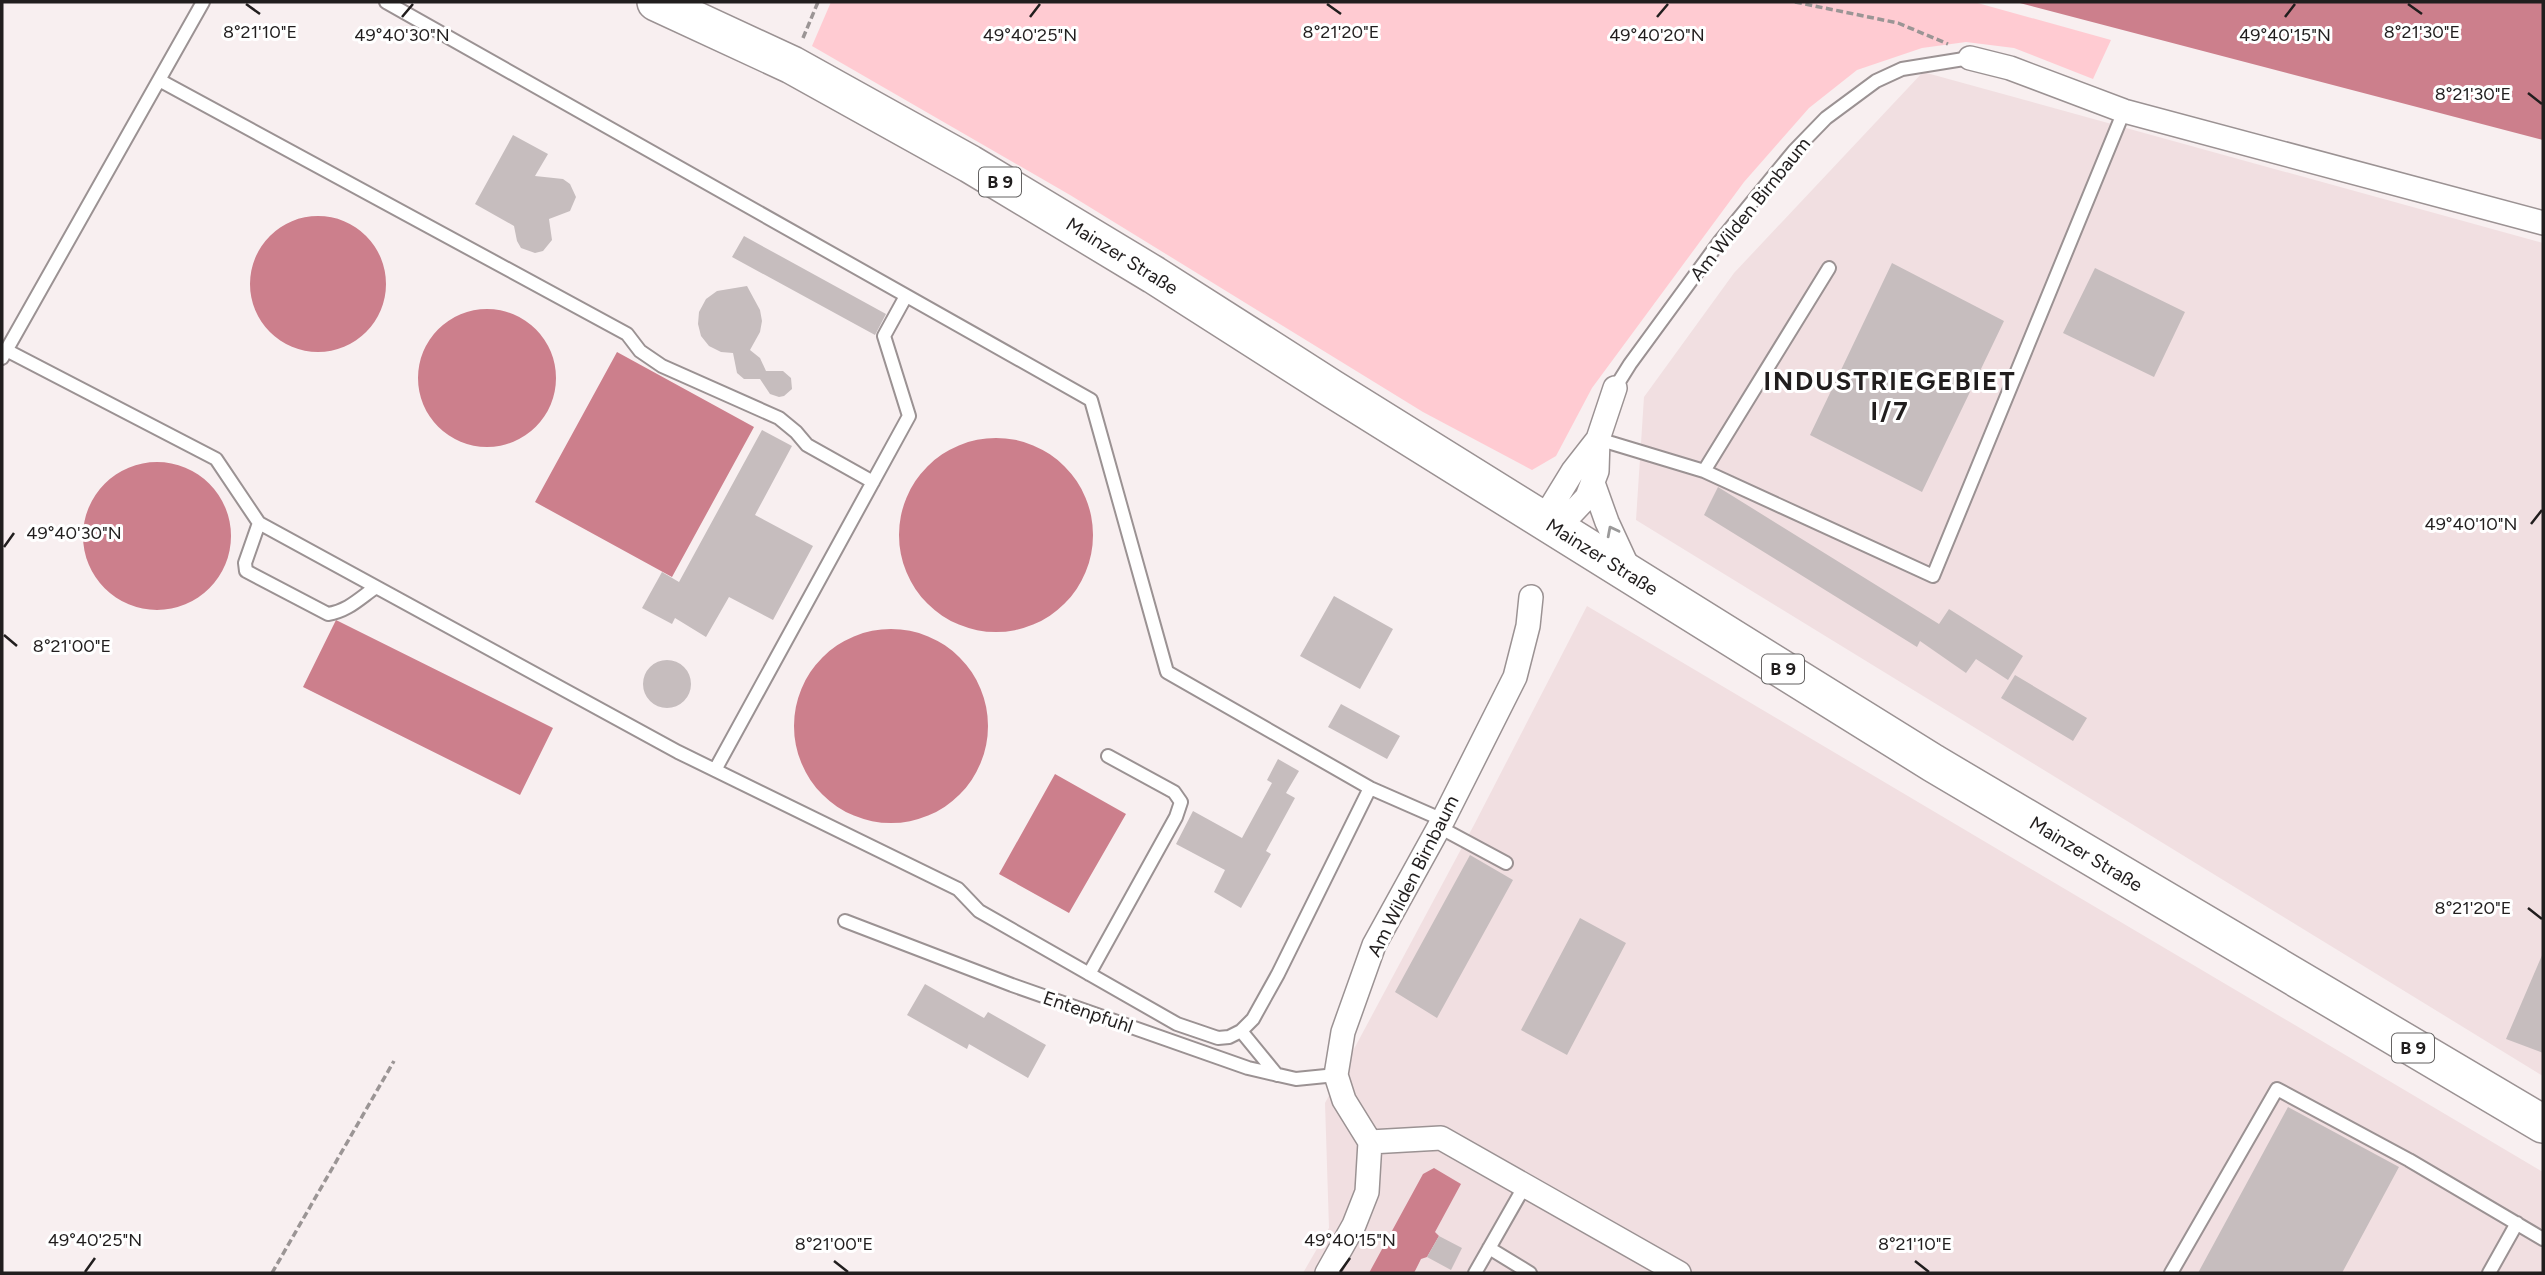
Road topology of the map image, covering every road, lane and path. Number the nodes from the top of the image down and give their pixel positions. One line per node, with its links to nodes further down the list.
1 (203, 2): 8 (lane)
2 (386, 2): 12 (lane)
3 (656, 2): 7 (main road, Mainzer Straße / B 9)
4 (818, 2): 7 (path)
5 (1795, 2): 6 (path)
6 (1970, 58): 9 (street); 14 (lane, Am Wilden Birnbaum)
7 (792, 65): 19 (main road, Mainzer Straße / B 9)
8 (159, 80): 13 (lane); 17 (lane)
9 (2124, 111): 10 (street); 16 (lane)
10 (2543, 223)
11 (1829, 268): 16 (lane)
12 (906, 296): 17 (lane); 26 (lane)
13 (4, 354): 20 (lane)
14 (1615, 388): 15 (street, Am Wilden Birnbaum)
15 (1598, 439): 16 (lane); 18 (street, Am Wilden Birnbaum); 19 (street, Am Wilden Birnbaum)
16 (1704, 471)
17 (873, 482): 25 (lane)
18 (1593, 483): 19 (street, Am Wilden Birnbaum); 21 (street, Am Wilden Birnbaum, one-way to 18)
19 (1546, 522): 21 (main road, Mainzer Straße / B 9)
20 (259, 523): 22 (lane); 22 (lane)
21 (1633, 577): 35 (main road, Mainzer Straße / B 9)
22 (376, 587): 25 (lane)
23 (1531, 597): 27 (street, Am Wilden Birnbaum)
24 (1108, 756): 30 (lane)
25 (715, 770): 30 (lane)
26 (1370, 788): 27 (lane); 31 (lane)
27 (1441, 823): 28 (lane); 34 (street, Am Wilden Birnbaum)
28 (1506, 863)
29 (845, 921): 33 (lane, Entenpfuhl)
30 (1089, 974): 31 (lane)
31 (1241, 1031): 33 (lane)
32 (394, 1061): 41 (path)
33 (1277, 1074): 34 (lane, Entenpfuhl)
34 (1336, 1075): 36 (street)
35 (2543, 1124)
36 (1370, 1142): 37 (street); 42 (street)
37 (1524, 1187): 40 (lane); 45 (street)
38 (2516, 1223): 39 (lane); 46 (lane); 47 (lane)
39 (2543, 1239)
40 (1489, 1248): 43 (lane); 44 (lane)
41 (272, 1273)
42 (1327, 1273)
43 (1475, 1273)
44 (1531, 1273)
45 (1679, 1273)
46 (2171, 1273)
47 (2489, 1273)

